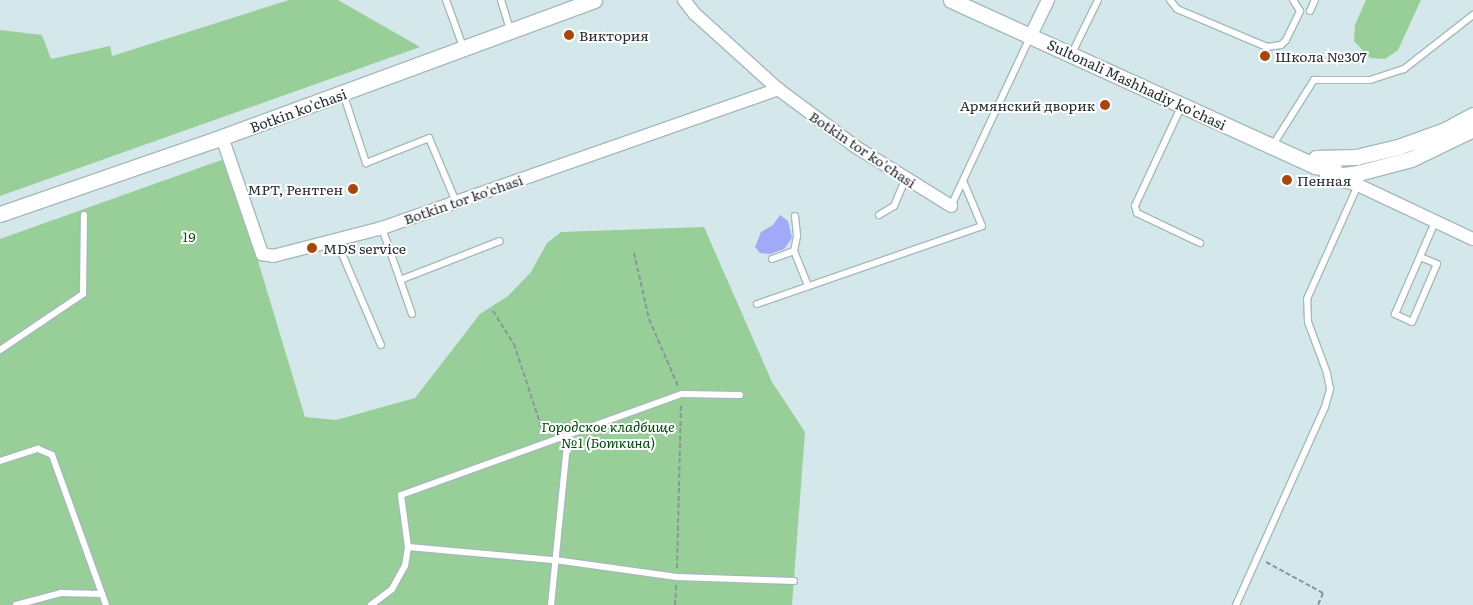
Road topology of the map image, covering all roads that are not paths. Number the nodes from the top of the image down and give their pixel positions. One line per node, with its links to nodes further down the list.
1 (446, 0): 17 (lane)
2 (501, 0): 14 (lane)
3 (594, 0): 14 (street, Botkin ko'chasi)
4 (684, 0): 18 (street, Botkin tor ko'chasi)
5 (951, 0): 15 (street, Sultonali Mashhadiy ko'chasi)
6 (972, 0): 15 (street, Sultonali Mashhadiy ko'chasi)
7 (1048, 0): 15 (street)
8 (1098, 0): 16 (lane)
9 (1170, 0): 10 (lane)
10 (1293, 0)
11 (1315, 0): 12 (lane)
12 (1310, 11)
13 (1473, 15): 24 (lane)
14 (510, 31): 17 (street, Botkin ko'chasi)
15 (1033, 32): 16 (street, Sultonali Mashhadiy ko'chasi); 20 (street, Sultonali Mashhadiy ko'chasi); 28 (lane)
16 (1075, 47): 24 (street, Sultonali Mashhadiy ko'chasi)
17 (464, 48): 19 (street, Botkin ko'chasi)
18 (778, 88): 27 (street, Botkin tor ko'chasi); 30 (street, Botkin tor ko'chasi)
19 (343, 93): 23 (street, Botkin ko'chasi); 30 (lane)
20 (1182, 104): 26 (street, Sultonali Mashhadiy ko'chasi); 41 (lane)
21 (1473, 115): 25 (street)
22 (1473, 129): 26 (street)
23 (222, 137): 32 (street, Botkin ko'chasi); 39 (street, Botkin tor ko'chasi)
24 (1276, 140): 25 (street, Sultonali Mashhadiy ko'chasi)
25 (1316, 158): 26 (street)
26 (1327, 177): 29 (street)
27 (906, 178): 31 (street, Botkin tor ko'chasi); 34 (lane)
28 (964, 183): 31 (lane); 46 (lane)
29 (1358, 185): 36 (street); 62 (lane)
30 (456, 202): 37 (street, Botkin tor ko'chasi)
31 (951, 206)
32 (0, 214)
33 (84, 215): 50 (lane)
34 (878, 215)
35 (795, 216): 42 (lane)
36 (1435, 222): 38 (street); 43 (lane)
37 (382, 228): 39 (street, Botkin tor ko'chasi); 45 (lane)
38 (1473, 239)
39 (337, 242): 49 (lane)
40 (500, 242): 45 (lane)
41 (1200, 243)
42 (794, 251): 44 (lane); 46 (lane)
43 (1420, 257): 43 (lane)
44 (772, 259)
45 (400, 280): 48 (lane)
46 (808, 286): 47 (lane)
47 (757, 304)
48 (412, 314)
49 (381, 345)
50 (0, 350)
51 (740, 395): 52 (lane)
52 (568, 434): 54 (lane); 55 (lane)
53 (0, 461): 57 (lane)
54 (408, 547): 55 (lane); 60 (lane)
55 (554, 560): 56 (lane); 61 (lane)
56 (794, 581)
57 (102, 594): 58 (lane); 59 (lane)
58 (16, 605)
59 (106, 605)
60 (371, 605)
61 (551, 605)
62 (1236, 605)

